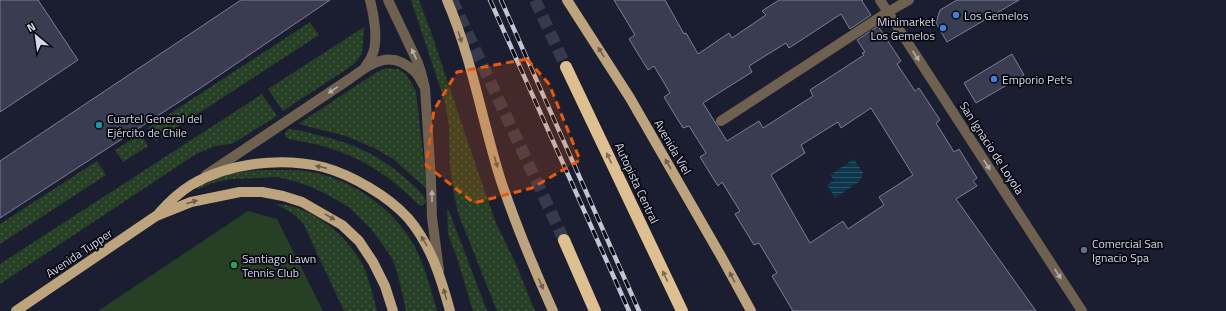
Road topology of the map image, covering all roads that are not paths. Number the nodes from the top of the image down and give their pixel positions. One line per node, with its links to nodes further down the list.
1 (370, 0): 9 (street)
2 (388, 0): 10 (street, one-way to 2)
3 (447, 0): 19 (main road, one-way to 19)
4 (567, 0): 22 (main road, Avenida Viel, one-way to 4)
5 (880, 0): 7 (street, San Ignacio de Loyola)
6 (909, 0): 7 (street)
7 (888, 12): 11 (street); 23 (street, San Ignacio de Loyola, one-way to 23)
8 (566, 67): 21 (highway, Autopista Central, one-way to 8)
9 (365, 68): 10 (street); 12 (street, one-way to 12)
10 (425, 88): 15 (street, one-way to 10)
11 (721, 121)
12 (190, 186): 13 (main road, Avenida Tupper); 15 (main road, Avenida Tupper, one-way to 12)
13 (156, 216): 16 (main road, Avenida Tupper); 17 (main road, Avenida Tupper, one-way to 17)
14 (564, 240): 20 (highway)
15 (440, 276): 18 (main road, Avenida Tupper, one-way to 15)
16 (16, 311)
17 (393, 311)
18 (450, 311)
19 (553, 311)
20 (595, 311)
21 (682, 311)
22 (750, 311)
23 (1082, 311)

